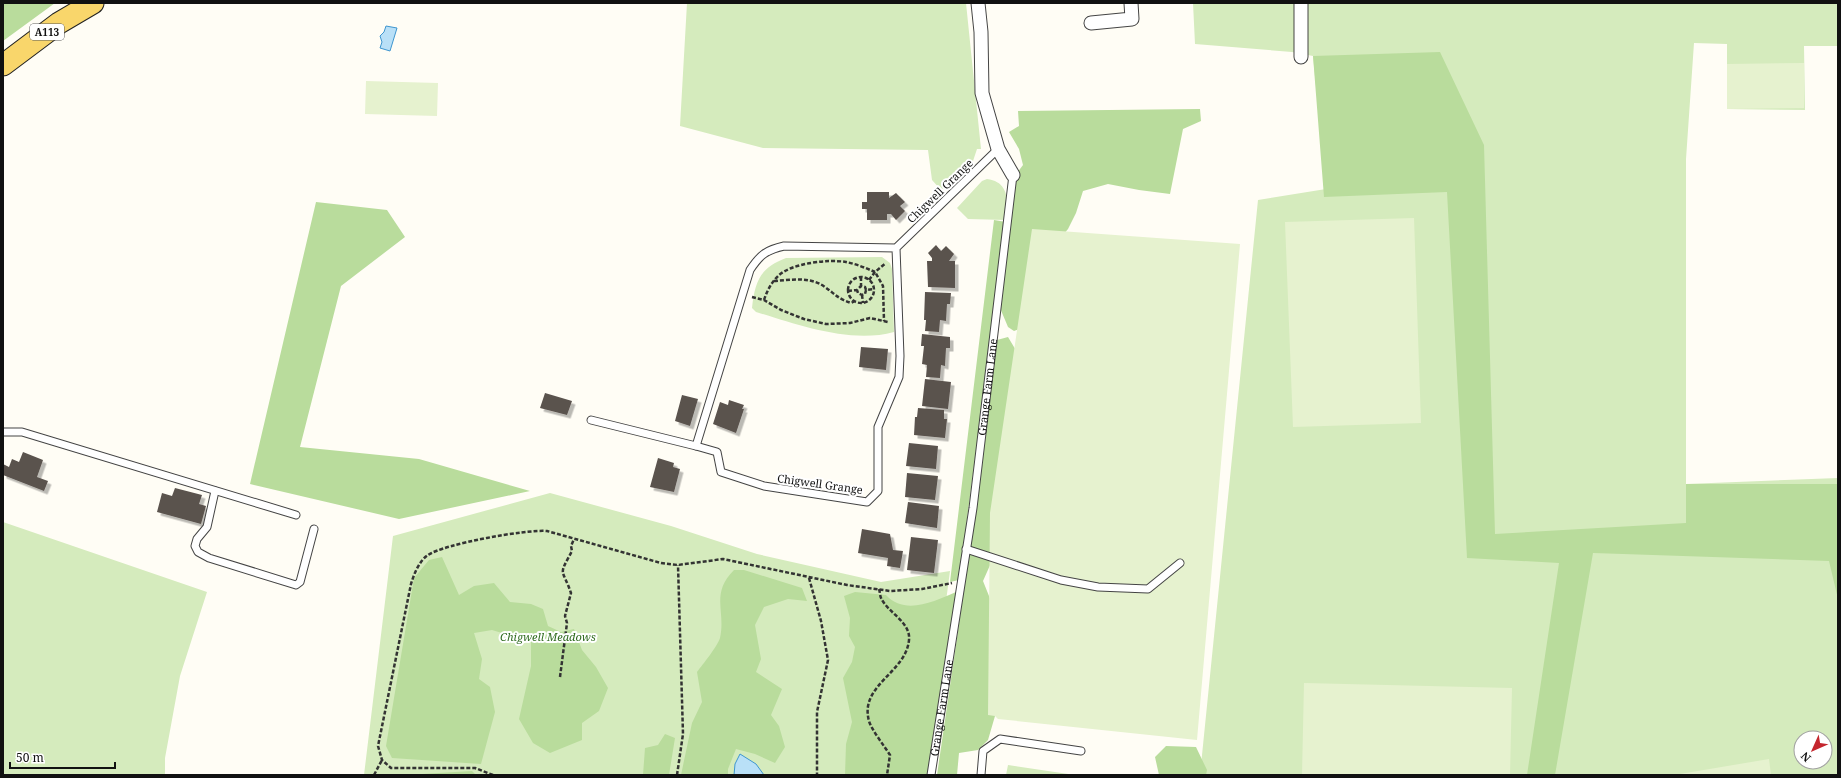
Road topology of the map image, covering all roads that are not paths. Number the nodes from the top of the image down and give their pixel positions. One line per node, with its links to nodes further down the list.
1 (93, 3): 7 (main road, A113)
2 (978, 3): 8 (street, Grange Farm Lane)
3 (1131, 3): 5 (street)
4 (1301, 3): 6 (street)
5 (1091, 23)
6 (1301, 57)
7 (3, 65)
8 (998, 149): 9 (street, Grange Farm Lane); 10 (lane, Chigwell Grange)
9 (1013, 176): 17 (lane, Grange Farm Lane)
10 (896, 248): 13 (lane); 13 (lane, Chigwell Grange)
11 (591, 420): 13 (lane, Chigwell Grange)
12 (3, 432): 14 (lane)
13 (696, 446)
14 (215, 491): 15 (lane); 16 (lane)
15 (296, 515)
16 (314, 529)
17 (966, 549): 18 (lane); 20 (lane, Grange Farm Lane)
18 (1180, 563)
19 (1081, 751): 21 (lane)
20 (931, 775)
21 (981, 775)

